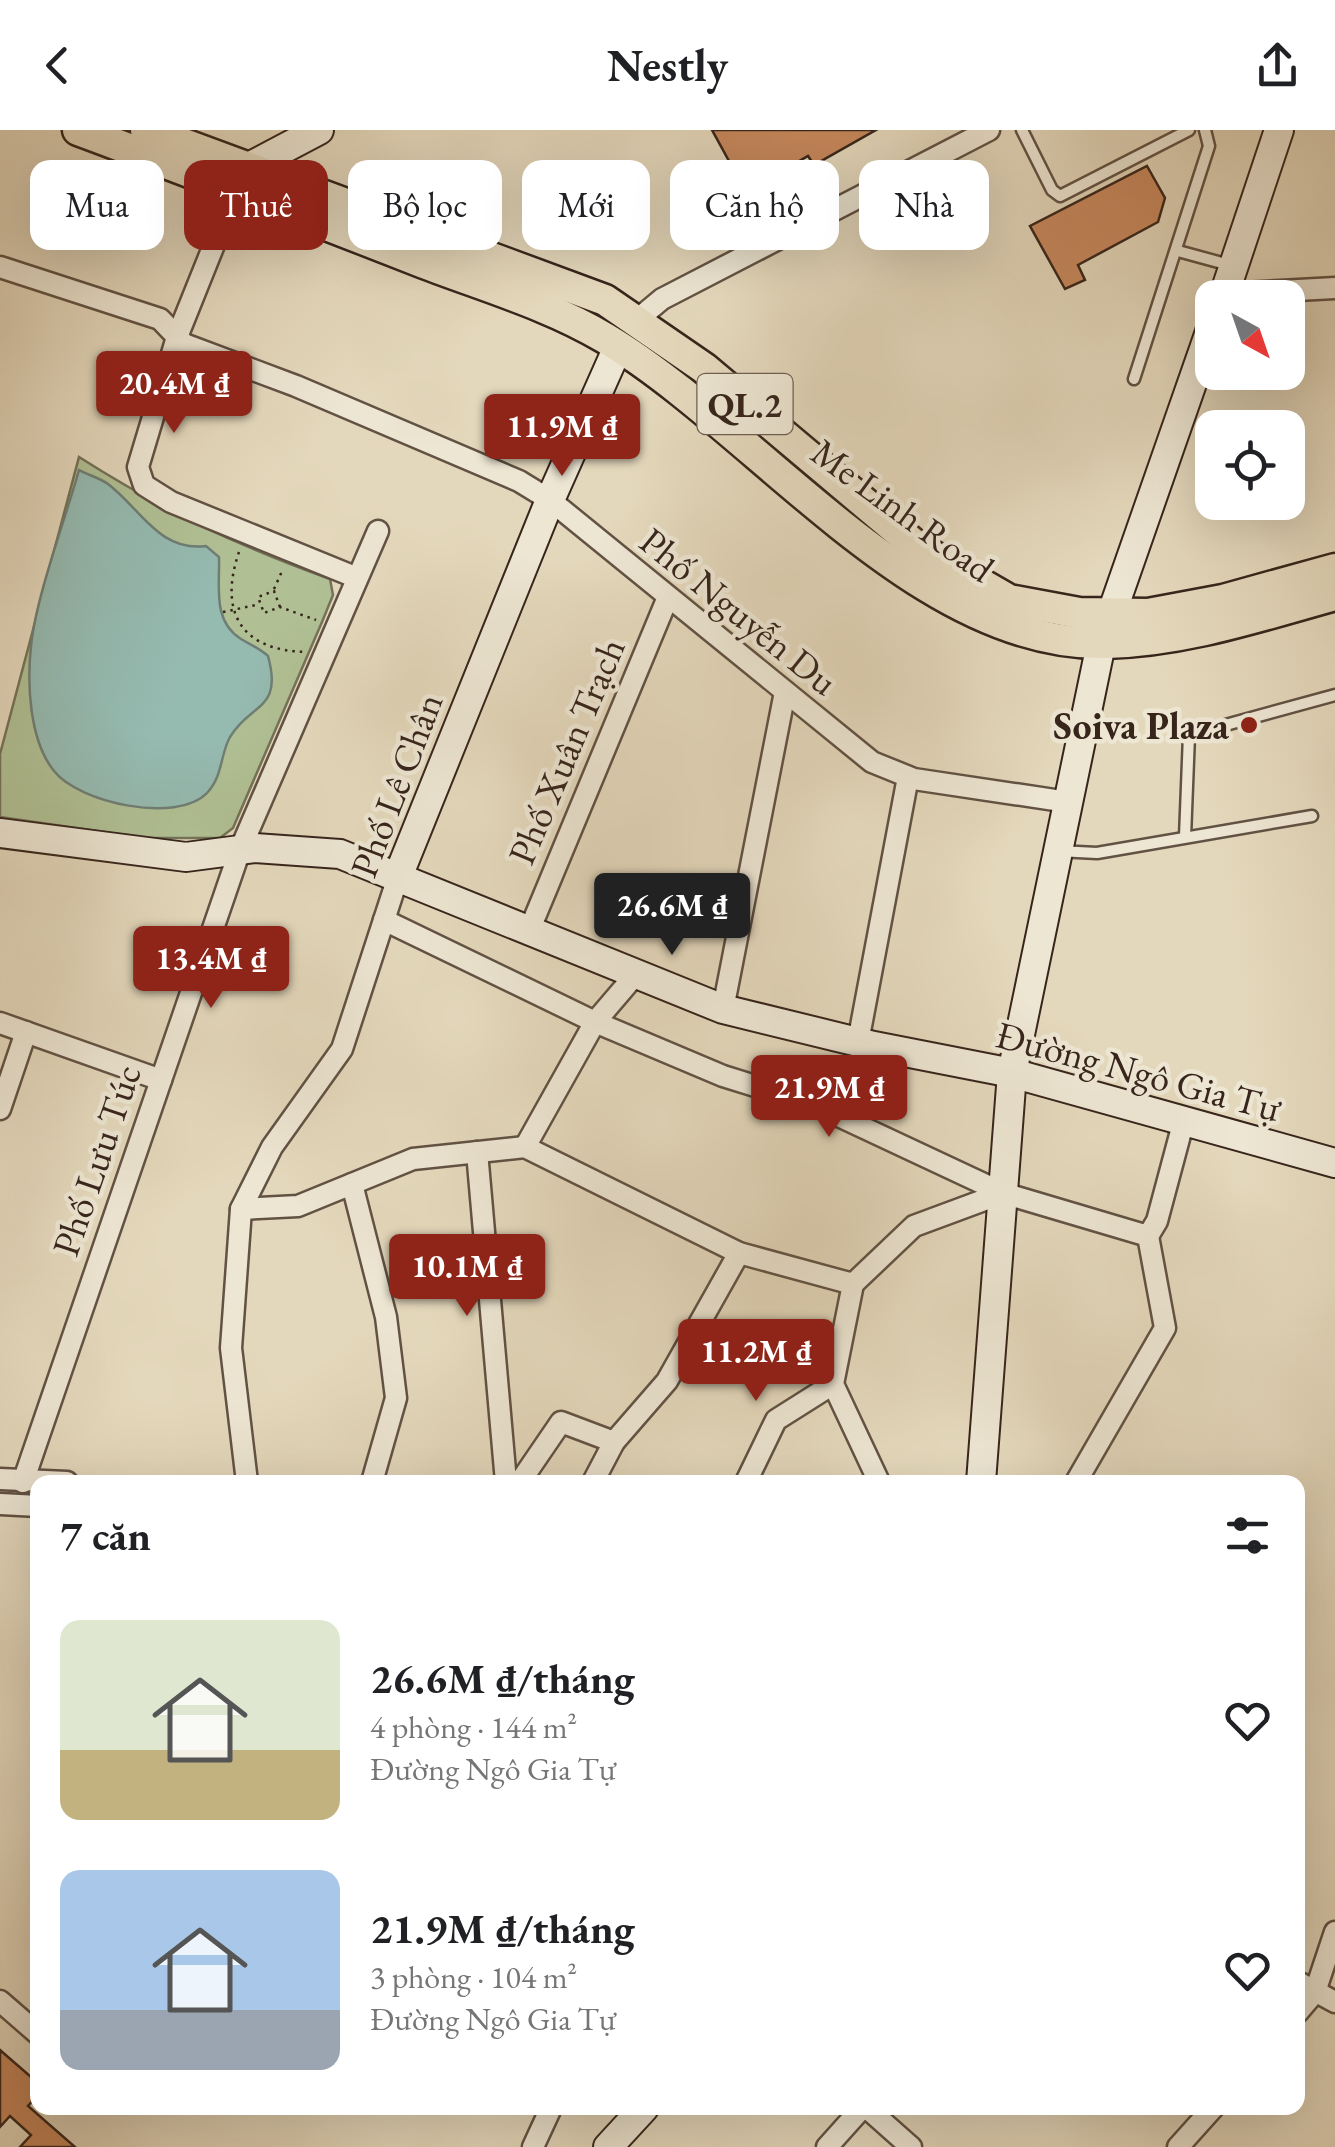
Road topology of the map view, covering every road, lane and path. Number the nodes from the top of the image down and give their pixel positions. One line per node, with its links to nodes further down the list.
1 (78, 130): 11 (main road, Me Linh Road / QL.2)
2 (146, 130): 9 (main road, Me Linh Road / QL.2)
3 (319, 130): 10 (street)
4 (989, 130): 21 (street)
5 (1022, 130): 6 (lane)
6 (1189, 130)
7 (1205, 130): 15 (lane)
8 (1279, 130): 16 (street)
9 (205, 160)
10 (272, 160)
11 (184, 162)
12 (328, 207): 21 (main road, Me Linh Road / QL.2)
13 (328, 216): 23 (main road, Me Linh Road / QL.2)
14 (213, 250): 22 (street)
15 (1178, 251): 16 (lane); 25 (lane)
16 (1234, 266): 18 (street)
17 (0, 267): 22 (street, Phố Nguyễn Du)
18 (1229, 280)
19 (1335, 288): 20 (street)
20 (1305, 290)
21 (638, 320): 40 (main road, Me Linh Road / QL.2)
22 (177, 337): 26 (street, Phố Nguyễn Du); 31 (street)
23 (618, 347): 26 (street, Phố Lê Chân); 40 (main road, Me Linh Road / QL.2)
24 (1195, 375): 40 (street)
25 (1134, 379)
26 (550, 500): 34 (street, Phố Nguyễn Du); 51 (street, Phố Lê Chân)
27 (378, 531): 31 (street, Phố Lưu Túc)
28 (241, 547): 37 (path)
29 (285, 563): 32 (path)
30 (1335, 569): 40 (main road, Me Linh Road / QL.2)
31 (355, 577): 49 (street, Phố Lưu Túc)
32 (274, 590): 35 (path); 36 (path)
33 (1335, 595): 40 (main road, Me Linh Road / QL.2)
34 (668, 597): 42 (street, Phố Nguyễn Du); 53 (street, Phố Xuân Trạch)
35 (257, 605): 36 (path); 37 (path)
36 (280, 607): 39 (path)
37 (234, 610): 38 (path); 41 (path)
38 (223, 612)
39 (322, 622)
40 (1106, 630): 45 (street)
41 (308, 652)
42 (785, 692): 44 (street, Phố Nguyễn Du); 55 (street)
43 (1335, 696): 48 (lane)
44 (908, 776): 45 (street, Phố Nguyễn Du); 59 (street)
45 (1068, 802): 50 (street)
46 (1312, 816): 48 (lane)
47 (0, 833): 49 (street, Đường Ngô Gia Tự)
48 (1185, 837): 50 (lane)
49 (240, 850): 51 (street, Đường Ngô Gia Tự); 61 (street, Phố Lưu Túc)
50 (1057, 851): 60 (street)
51 (398, 874): 52 (street, Phố Lê Chân); 53 (street, Đường Ngô Gia Tự)
52 (384, 920): 56 (street); 69 (street, Phố Lê Chân)
53 (528, 931): 54 (street, Đường Ngô Gia Tự)
54 (636, 974): 55 (street, Đường Ngô Gia Tự); 56 (street)
55 (722, 1009): 59 (street, Đường Ngô Gia Tự)
56 (595, 1022): 64 (street); 68 (street)
57 (0, 1023): 58 (street)
58 (26, 1032): 61 (street); 62 (street)
59 (858, 1042): 60 (street, Đường Ngô Gia Tự)
60 (1012, 1073): 63 (street, Đường Ngô Gia Tự); 68 (street)
61 (161, 1080): 85 (street, Phố Lưu Túc)
62 (0, 1110)
63 (1184, 1120): 66 (street, Đường Ngô Gia Tự); 70 (street)
64 (525, 1147): 65 (street); 71 (street)
65 (478, 1152): 67 (street); 77 (street)
66 (1335, 1163)
67 (352, 1184): 69 (street); 76 (street)
68 (1002, 1193): 70 (street); 72 (street); 82 (street)
69 (240, 1208): 75 (street, Phố Lê Chân)
70 (1148, 1236): 83 (street)
71 (738, 1253): 72 (street); 74 (street)
72 (853, 1284): 73 (street)
73 (833, 1384): 80 (street); 81 (street)
74 (614, 1442): 78 (street); 79 (street)
75 (246, 1475)
76 (374, 1475)
77 (505, 1475)
78 (525, 1475)
79 (597, 1475)
80 (749, 1475)
81 (876, 1475)
82 (981, 1475)
83 (1080, 1475)
84 (0, 1480): 85 (street)
85 (23, 1482): 86 (street)
86 (30, 1482)
87 (0, 1504): 88 (street)
88 (30, 1506)
89 (1335, 1932): 90 (street)
90 (1306, 1987): 92 (street)
91 (0, 2001): 93 (street)
92 (1335, 2002)
93 (30, 2027)
94 (548, 2115): 99 (street)
95 (638, 2115): 100 (street)
96 (857, 2115): 101 (street)
97 (872, 2115): 102 (street)
98 (1207, 2115): 103 (street)
99 (533, 2147)
100 (608, 2147)
101 (827, 2147)
102 (911, 2147)
103 (1178, 2147)

